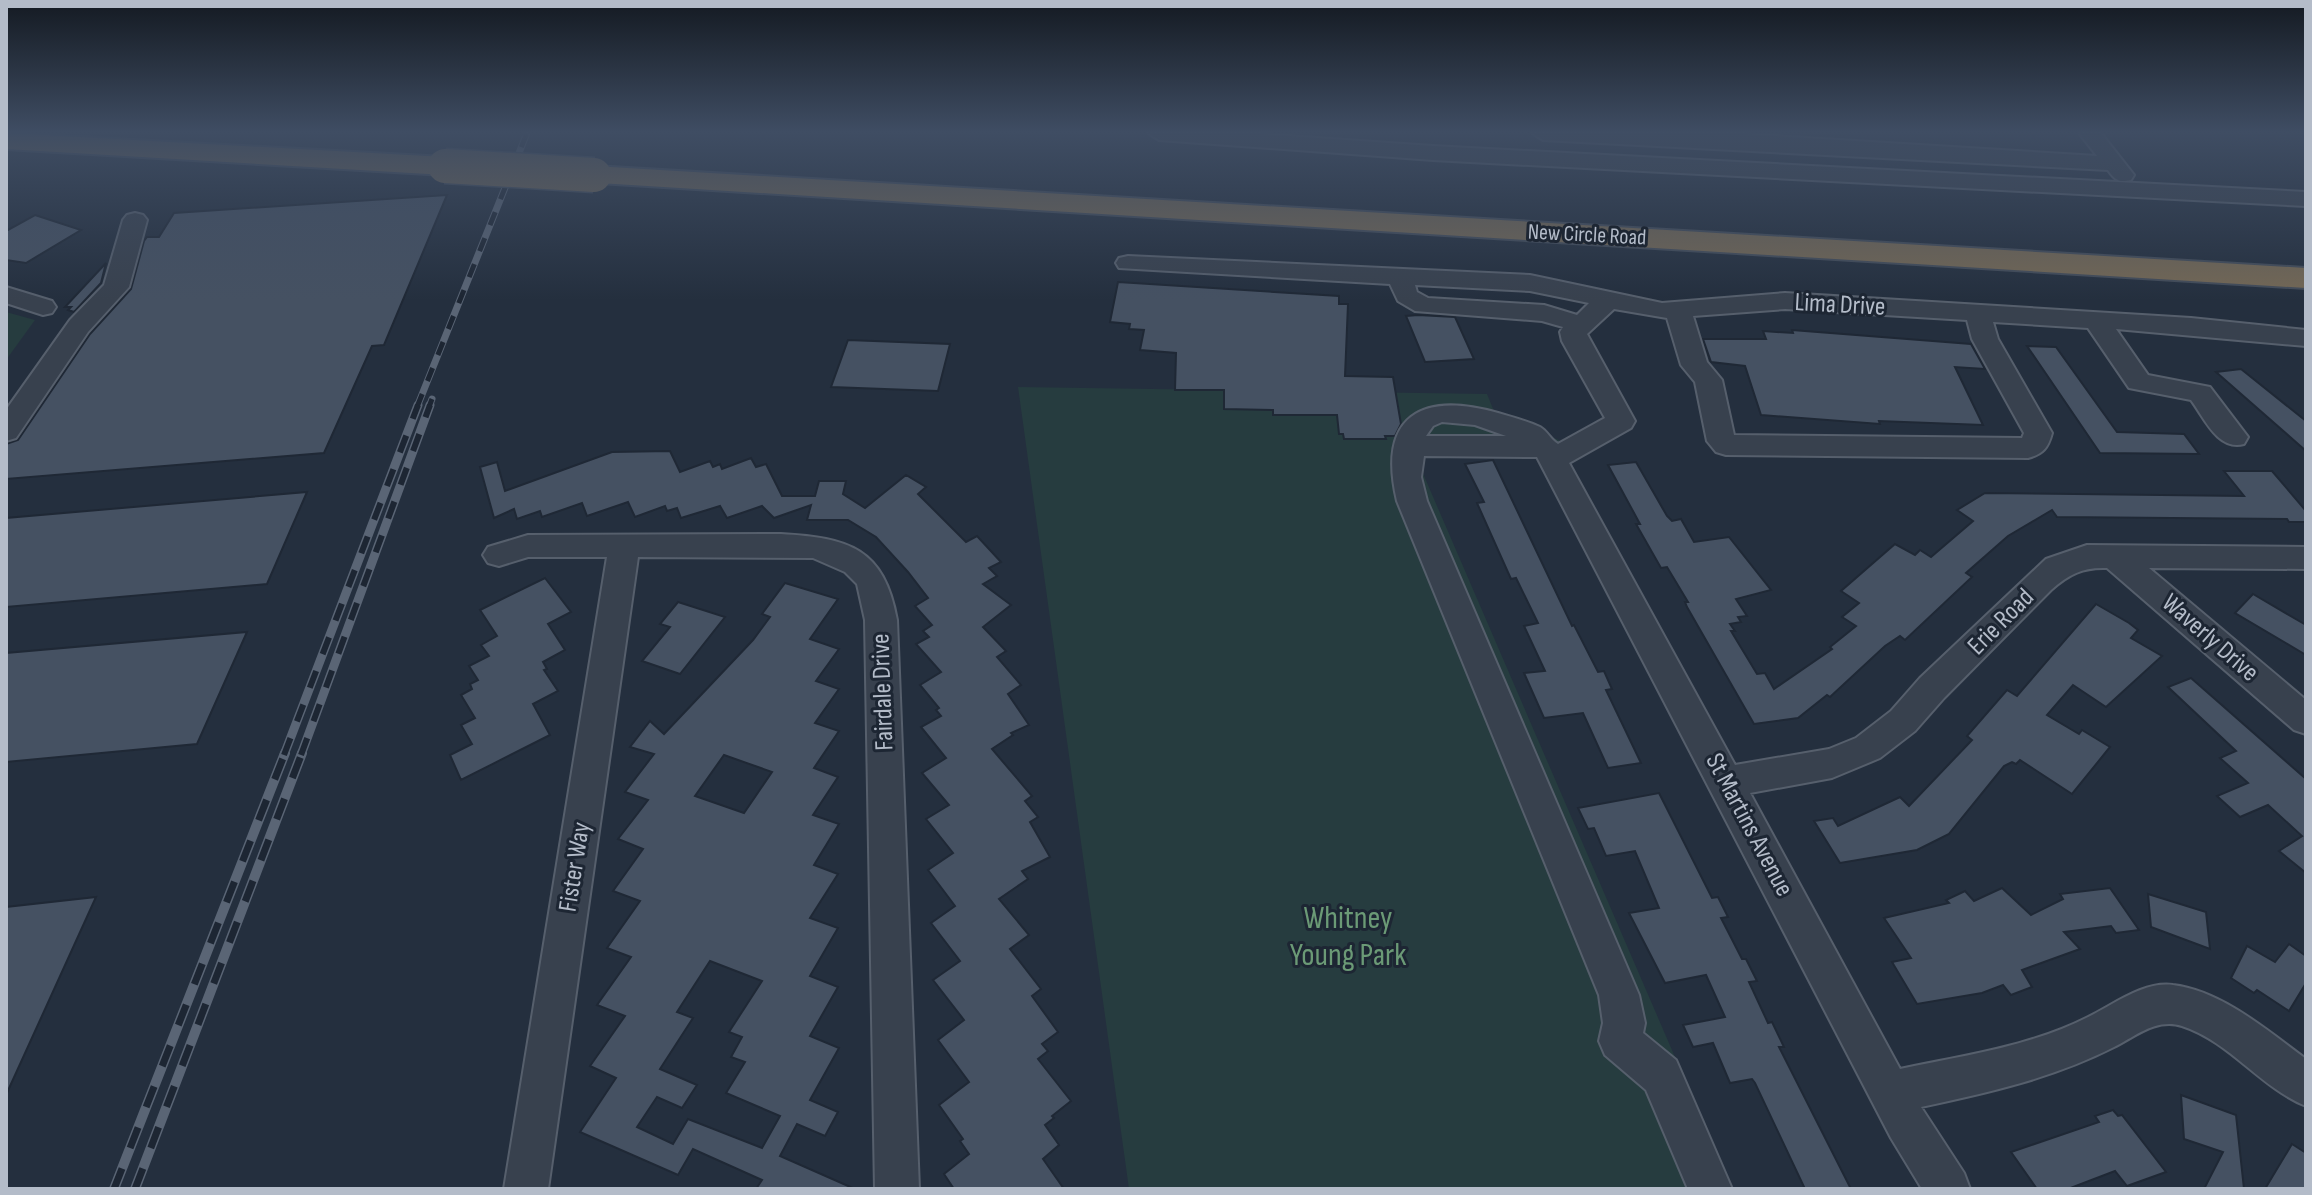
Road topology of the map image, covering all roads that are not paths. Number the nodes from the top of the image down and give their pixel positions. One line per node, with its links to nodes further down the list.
1 (944, 189): 12 (highway, New Circle Road)
2 (1025, 189): 7 (highway, New Circle Road)
3 (2115, 189): 4 (street)
4 (2134, 190): 5 (street)
5 (2306, 199)
6 (135, 220): 22 (street)
7 (2156, 249): 8 (highway); 9 (highway, New Circle Road)
8 (2306, 250)
9 (2306, 257)
10 (1128, 263): 11 (street, Lima Drive)
11 (1390, 276): 14 (street, Lima Drive); 19 (street)
12 (2306, 278)
13 (6, 295): 15 (street)
14 (1608, 300): 16 (street, Lima Drive); 19 (street)
15 (43, 307)
16 (1678, 311): 17 (street, Lima Drive); 17 (street)
17 (1978, 313): 18 (street, Lima Drive)
18 (2096, 320): 20 (street, Lima Drive); 21 (street)
19 (1580, 324): 23 (street)
20 (2306, 338)
21 (2228, 430)
22 (6, 431)
23 (1550, 454): 29 (street, St Martins Avenue); 34 (street)
24 (624, 546): 25 (street, Fairdale Drive); 32 (street, Fister Way); 33 (street, Fairdale Drive)
25 (499, 555)
26 (2114, 556): 27 (street, Erie Road); 28 (street, Waverly Drive); 29 (street, Erie Road)
27 (2306, 558)
28 (2306, 720)
29 (1727, 782): 31 (street, St Martins Avenue)
30 (2306, 1085): 31 (street)
31 (1891, 1092): 35 (street, St Martins Avenue)
32 (526, 1189)
33 (897, 1189)
34 (1710, 1189)
35 (1948, 1189)

